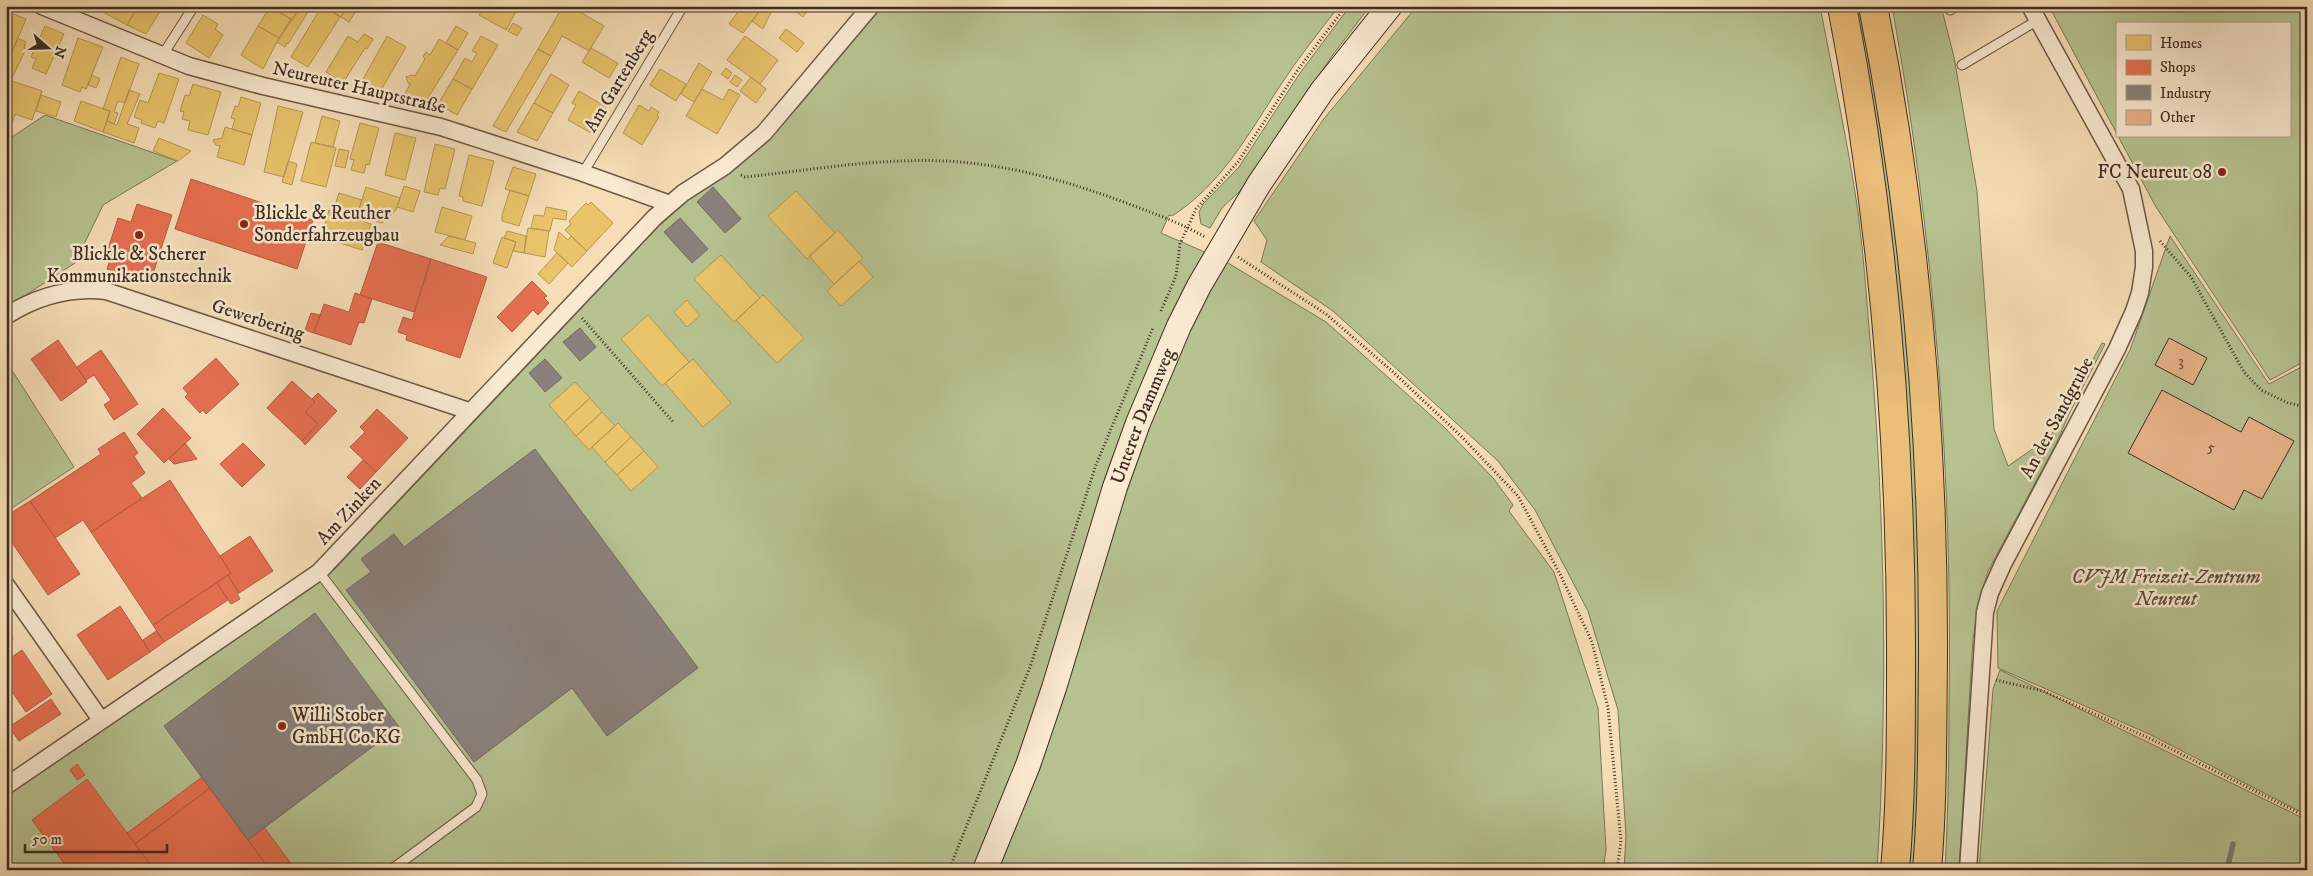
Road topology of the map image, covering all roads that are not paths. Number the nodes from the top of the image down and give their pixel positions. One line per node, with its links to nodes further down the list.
1 (42, 6): 9 (street, Neureuter Hauptstraße)
2 (194, 6): 9 (lane)
3 (682, 6): 11 (lane, Am Gartenberg)
4 (871, 6): 12 (street, Am Zinken)
5 (1390, 6): 20 (main road, Unterer Dammweg)
6 (1842, 6): 21 (highway)
7 (1873, 6): 22 (highway)
8 (2034, 13): 10 (lane); 23 (street, An der Sandgrube)
9 (162, 56): 11 (street, Neureuter Hauptstraße)
10 (1962, 65)
11 (583, 173): 12 (street, Neureuter Hauptstraße)
12 (670, 204): 14 (street, Am Zinken)
13 (6, 316): 14 (street, Gewerbering)
14 (469, 411): 15 (street, Am Zinken)
15 (319, 572): 17 (street, Am Zinken); 19 (lane)
16 (6, 585): 17 (street)
17 (101, 720): 18 (street, Am Zinken)
18 (6, 786)
19 (391, 870)
20 (985, 870)
21 (1895, 870)
22 (1927, 870)
23 (1968, 870)

